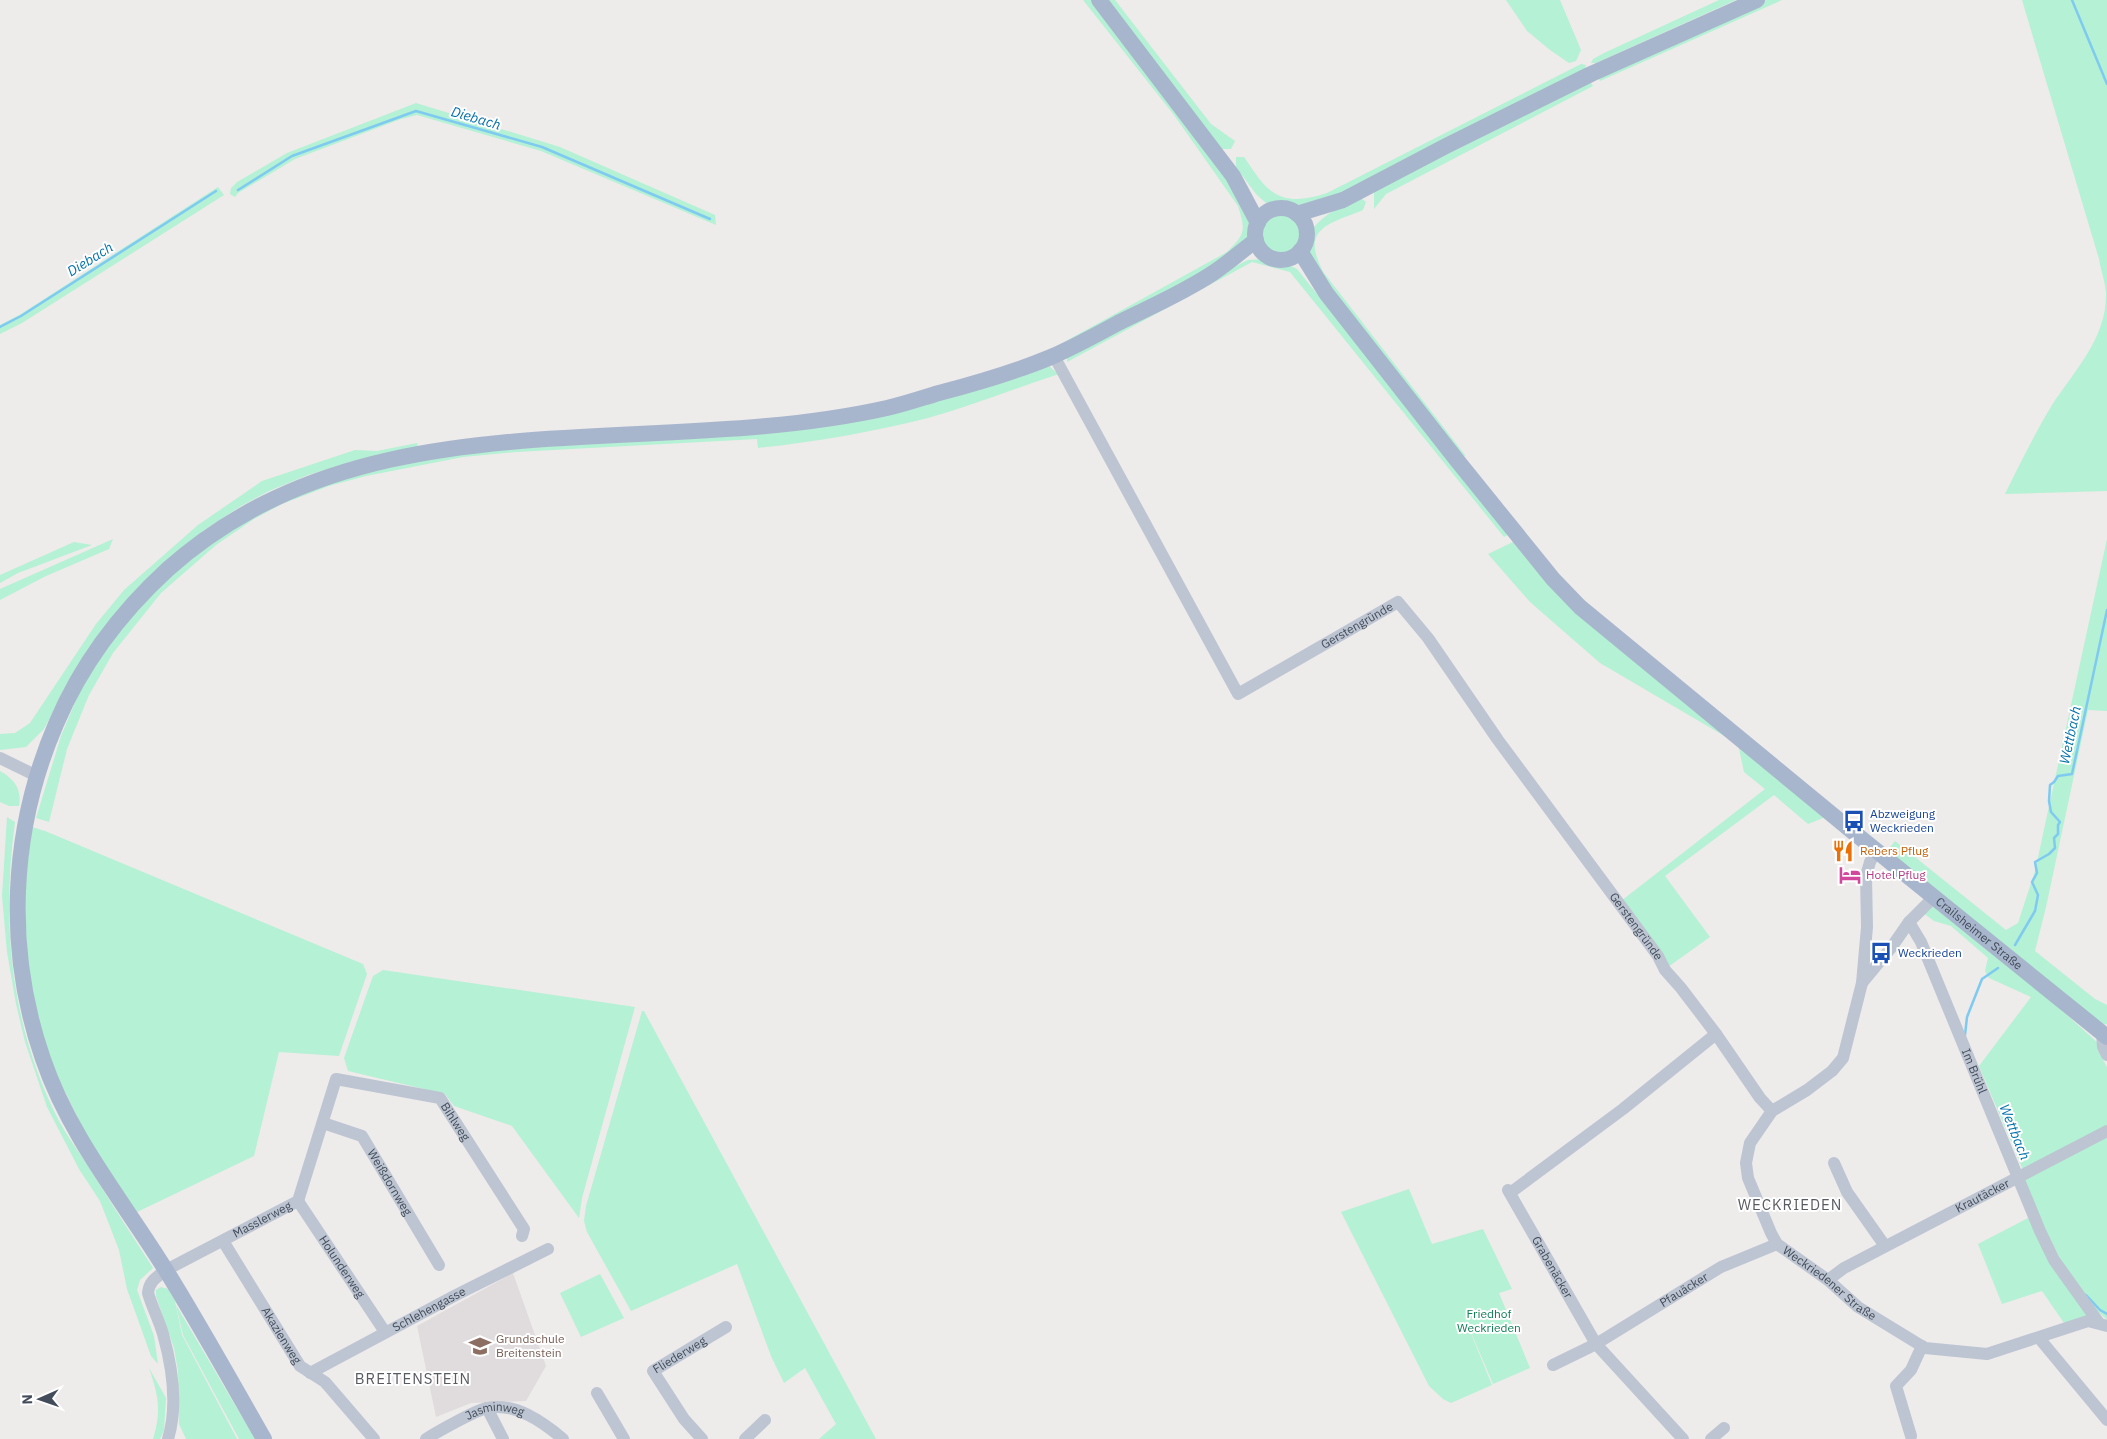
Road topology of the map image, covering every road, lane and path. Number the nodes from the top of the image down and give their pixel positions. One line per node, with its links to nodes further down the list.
1 (1099, 0): 3 (main road)
2 (1757, 0): 4 (main road)
3 (1233, 176): 5 (main road); 7 (main road)
4 (1343, 200): 6 (main road); 8 (main road)
5 (1271, 210): 6 (main road); 7 (main road)
6 (1297, 214): 8 (main road)
7 (1258, 223): 9 (main road)
8 (1306, 230): 10 (main road)
9 (1260, 247): 10 (main road); 11 (main road)
10 (1294, 255): 14 (main road, Crailsheimer Straße)
11 (1054, 356): 13 (main road); 18 (street, Gerstengründe)
12 (0, 758): 13 (street)
13 (37, 776): 34 (main road)
14 (1876, 850): 15 (main road, Crailsheimer Straße); 17 (street, Weckriedener Straße)
15 (1934, 897): 16 (street); 19 (main road, Crailsheimer Straße)
16 (1909, 922): 17 (street); 26 (street, Im Brühl)
17 (1862, 984): 22 (street, Weckriedener Straße)
18 (1716, 1034): 22 (street, Gerstengründe); 40 (street, Grabenäcker)
19 (2105, 1035): 20 (street)
20 (2107, 1055)
21 (336, 1079): 23 (street, Masslerweg); 28 (street, Bihlweg)
22 (1772, 1111): 30 (street, Weckriedener Straße)
23 (323, 1123): 27 (street, Masslerweg); 33 (street, Weißdornweg)
24 (2107, 1131): 26 (street, Krautäcker)
25 (1834, 1163): 31 (street)
26 (2018, 1178): 31 (street, Krautäcker); 36 (street, Im Brühl)
27 (298, 1201): 29 (street, Masslerweg); 38 (street, Holunderweg)
28 (522, 1236)
29 (223, 1241): 34 (street, Masslerweg); 43 (street, Akazienweg)
30 (1777, 1244): 35 (street, Weckriedener Straße); 40 (street, Pfauäcker)
31 (1885, 1246): 35 (street, Krautäcker)
32 (548, 1249): 38 (street, Schlehengasse)
33 (439, 1265)
34 (166, 1270): 50 (street, Masslerweg); 51 (main road)
35 (1828, 1280): 41 (street, Weckriedener Straße)
36 (2103, 1324): 39 (street, Weckriedener Straße)
37 (726, 1327): 57 (street, Fliederweg)
38 (385, 1332): 43 (street, Schlehengasse)
39 (2039, 1338): 41 (street, Weckriedener Straße); 47 (street)
40 (1596, 1344): 42 (street, Pfauäcker); 59 (street)
41 (1922, 1346): 49 (street)
42 (1553, 1365)
43 (310, 1374): 52 (street, Akazienweg)
44 (597, 1393): 56 (street)
45 (487, 1408): 53 (street, Jasminweg); 54 (street); 55 (street, Jasminweg)
46 (765, 1420): 58 (street)
47 (2107, 1420)
48 (1724, 1428): 60 (street)
49 (1911, 1436)
50 (168, 1439)
51 (264, 1439)
52 (374, 1439)
53 (426, 1439)
54 (503, 1439)
55 (563, 1439)
56 (624, 1439)
57 (702, 1439)
58 (745, 1439)
59 (1683, 1439)
60 (1711, 1439)

